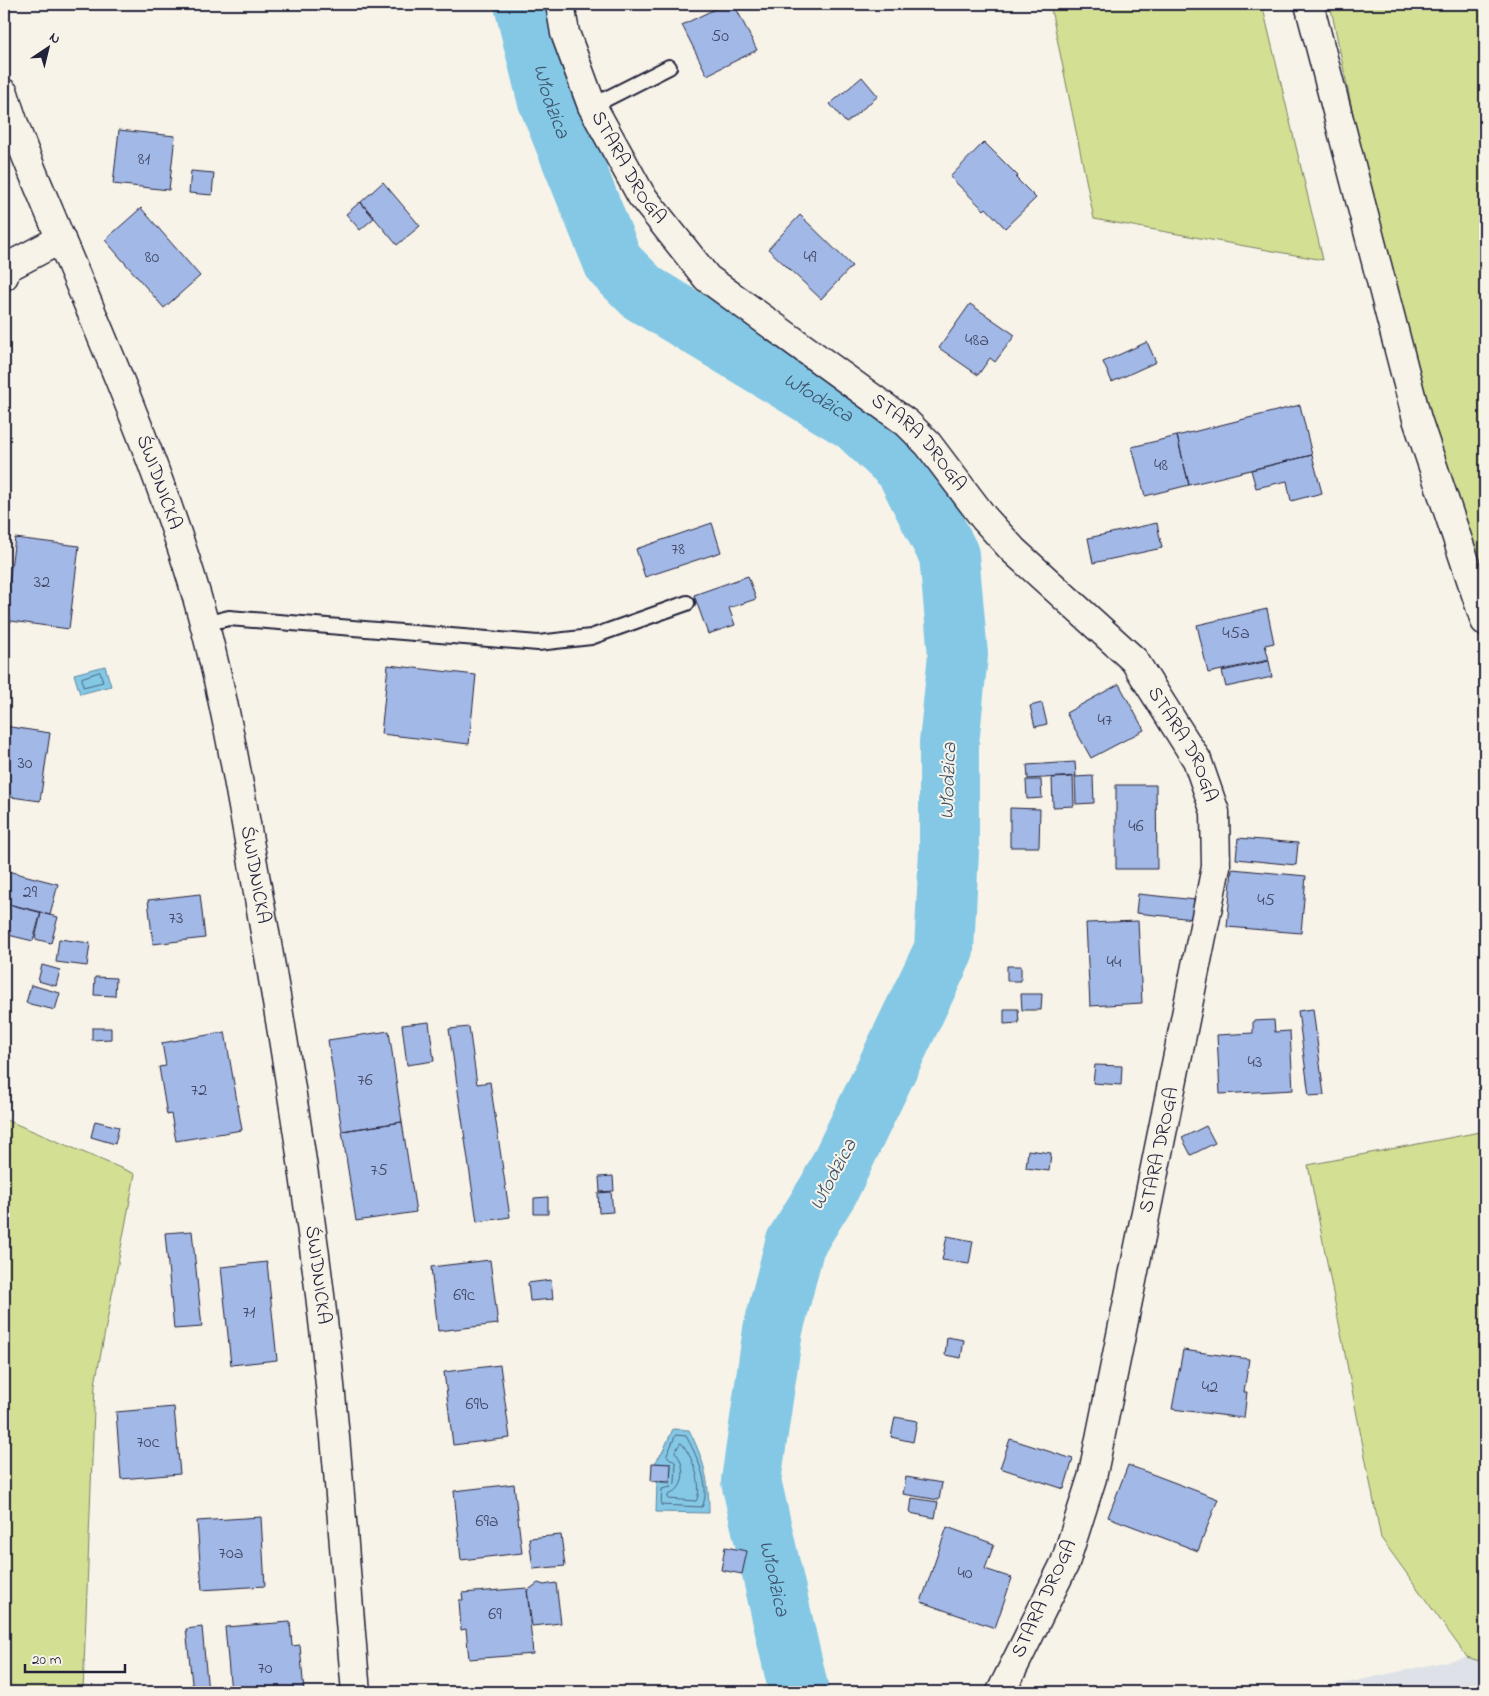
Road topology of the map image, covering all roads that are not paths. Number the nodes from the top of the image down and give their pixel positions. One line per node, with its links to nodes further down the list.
1 (560, 4): 5 (street, STARA DROGA)
2 (1309, 4): 9 (street)
3 (669, 67): 5 (lane)
4 (4, 93): 6 (street, ŚWIDNICKA)
5 (592, 106): 12 (street, STARA DROGA)
6 (61, 239): 7 (street); 10 (street, ŚWIDNICKA)
7 (4, 276)
8 (687, 603): 10 (lane)
9 (1485, 621)
10 (204, 624): 11 (street, ŚWIDNICKA)
11 (356, 1692)
12 (1001, 1692)

